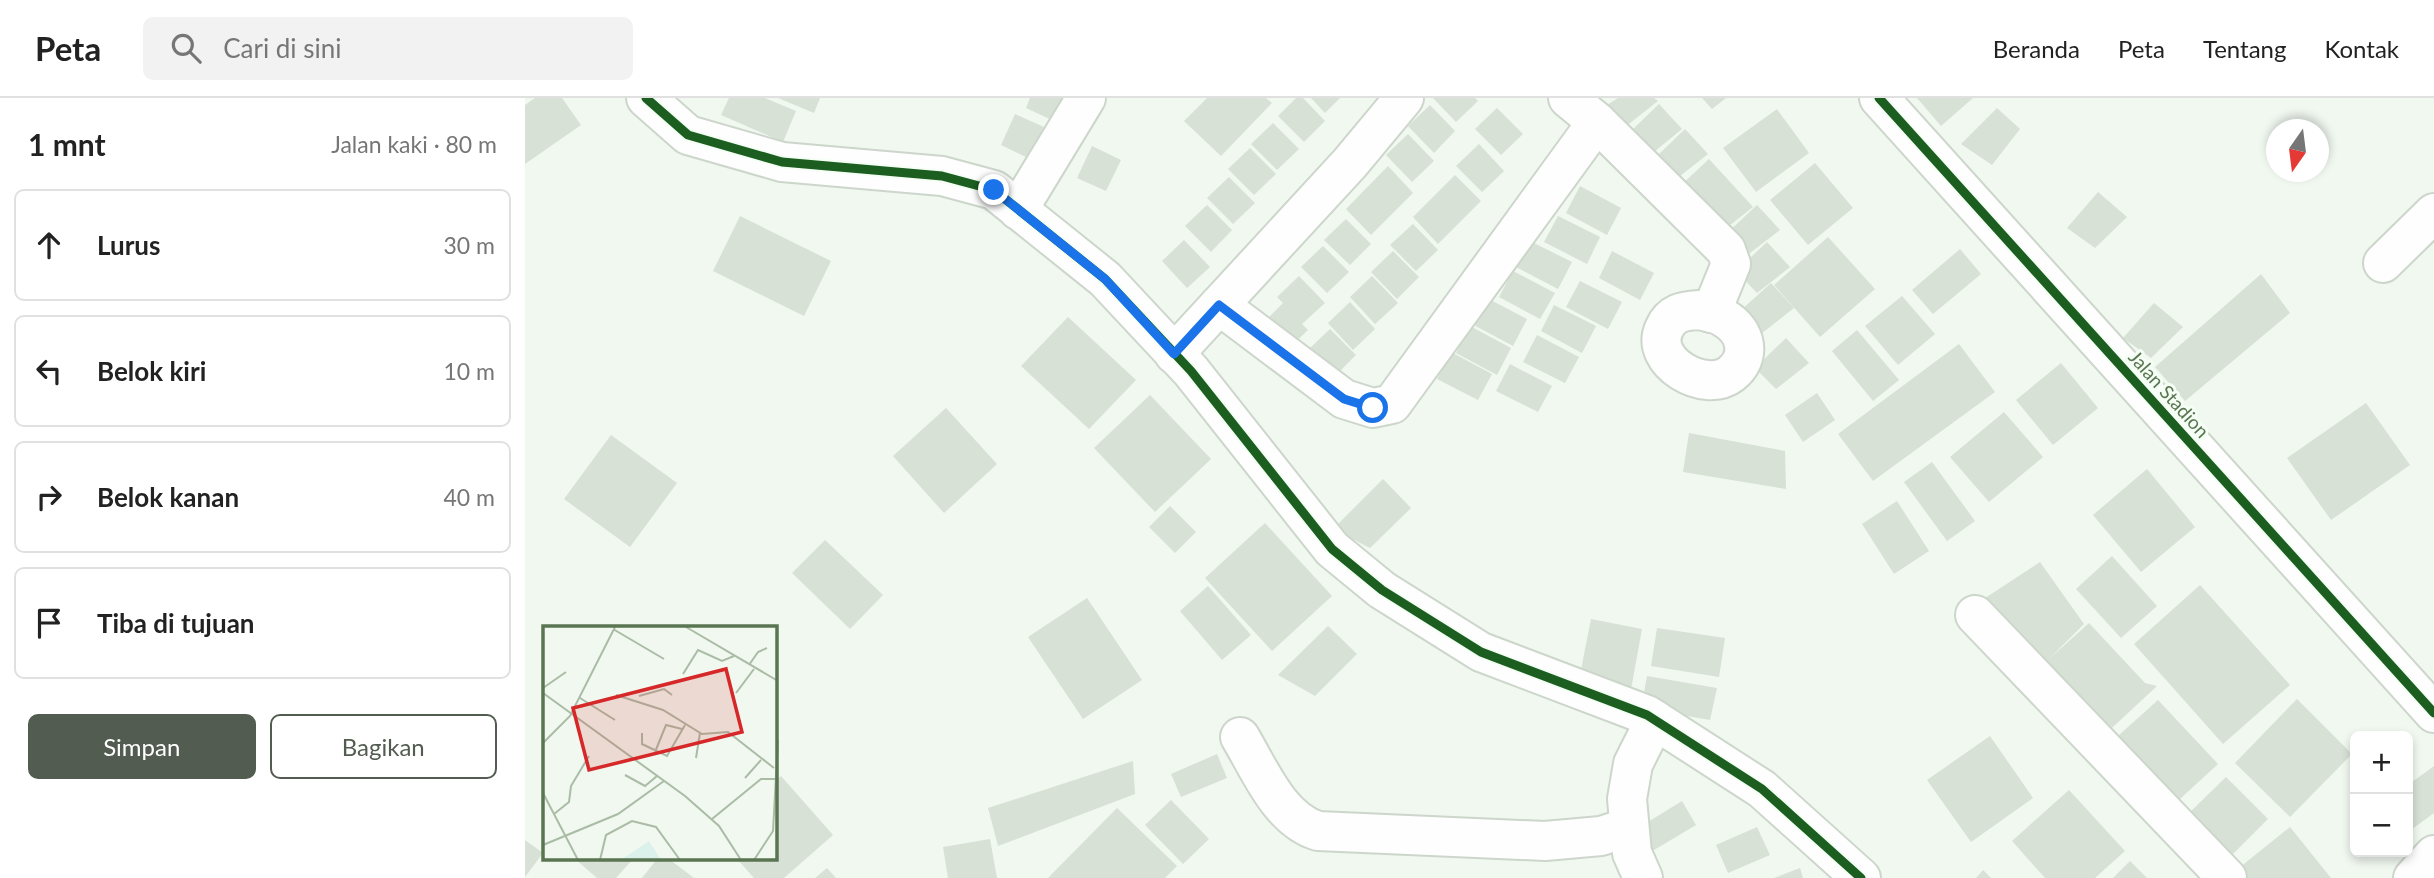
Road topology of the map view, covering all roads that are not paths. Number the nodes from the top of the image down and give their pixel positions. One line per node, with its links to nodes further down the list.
1 (646, 98): 7 (street)
2 (1086, 98): 7 (street)
3 (1404, 98): 10 (street)
4 (1568, 98): 6 (street)
5 (1879, 98): 14 (street, Jalan Stadion)
6 (1597, 122): 10 (street); 11 (street)
7 (1018, 210): 12 (street)
8 (2434, 213): 9 (street)
9 (2383, 263)
10 (1219, 305): 12 (street)
11 (1711, 313)
12 (1174, 354): 15 (street)
13 (1975, 615): 21 (street)
14 (2434, 713)
15 (1655, 720): 17 (street); 20 (street)
16 (1240, 737): 17 (street)
17 (1629, 827): 19 (street)
18 (2434, 855): 22 (street)
19 (1643, 878)
20 (1861, 878)
21 (2227, 878)
22 (2413, 878)

